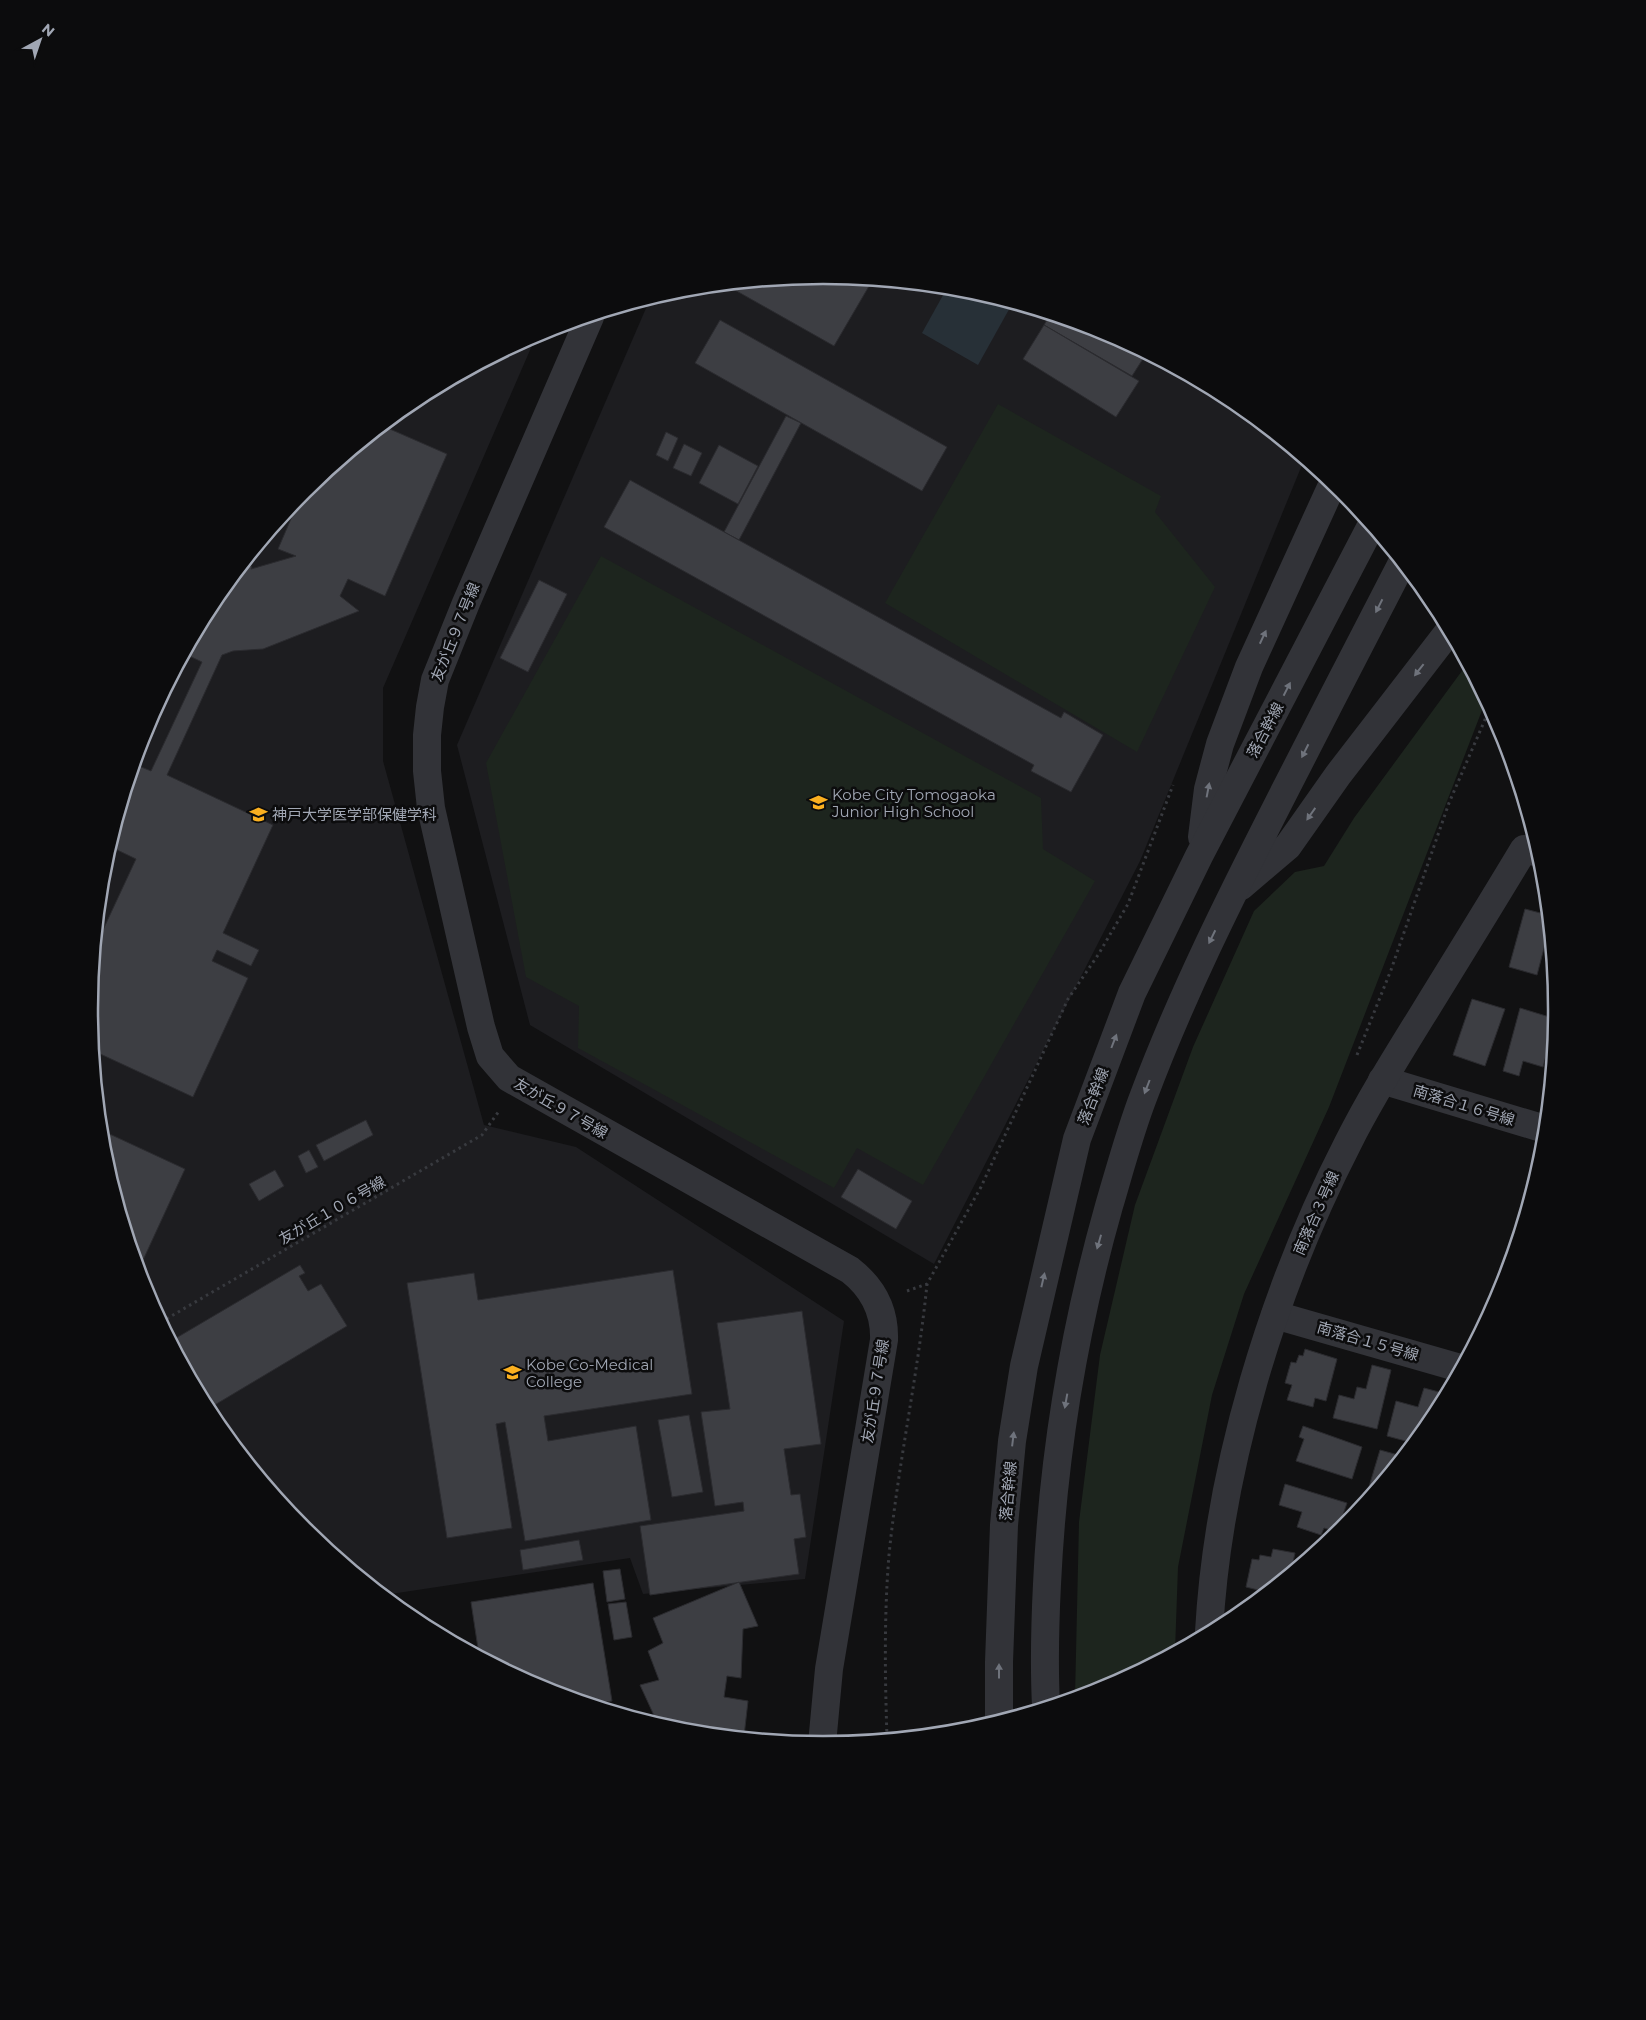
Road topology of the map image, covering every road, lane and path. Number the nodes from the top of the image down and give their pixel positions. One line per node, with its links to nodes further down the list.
1 (587, 324): 24 (street, 友が丘９７号線)
2 (1329, 491): 9 (street, one-way to 2)
3 (1368, 532): 9 (street, 落合幹線, one-way to 3)
4 (1399, 568): 10 (street, one-way to 10)
5 (1445, 637): 10 (street, one-way to 10)
6 (1486, 717): 11 (path)
7 (1173, 785): 15 (path)
8 (1530, 848): 12 (street, 南落合３号線)
9 (1199, 856): 22 (street, 落合幹線, one-way to 9)
10 (1233, 894): 21 (street, one-way to 21)
11 (1354, 1061)
12 (1382, 1080): 14 (street, 南落合１６号線); 17 (street, 南落合３号線)
13 (504, 1105): 18 (path, 友が丘１０６号線)
14 (1539, 1127)
15 (928, 1284): 16 (path); 23 (path)
16 (903, 1293)
17 (1275, 1315): 19 (street, 南落合１５号線); 20 (street, 南落合３号線)
18 (167, 1319)
19 (1455, 1366)
20 (1210, 1623)
21 (1046, 1700)
22 (999, 1714)
23 (887, 1732)
24 (822, 1736)

